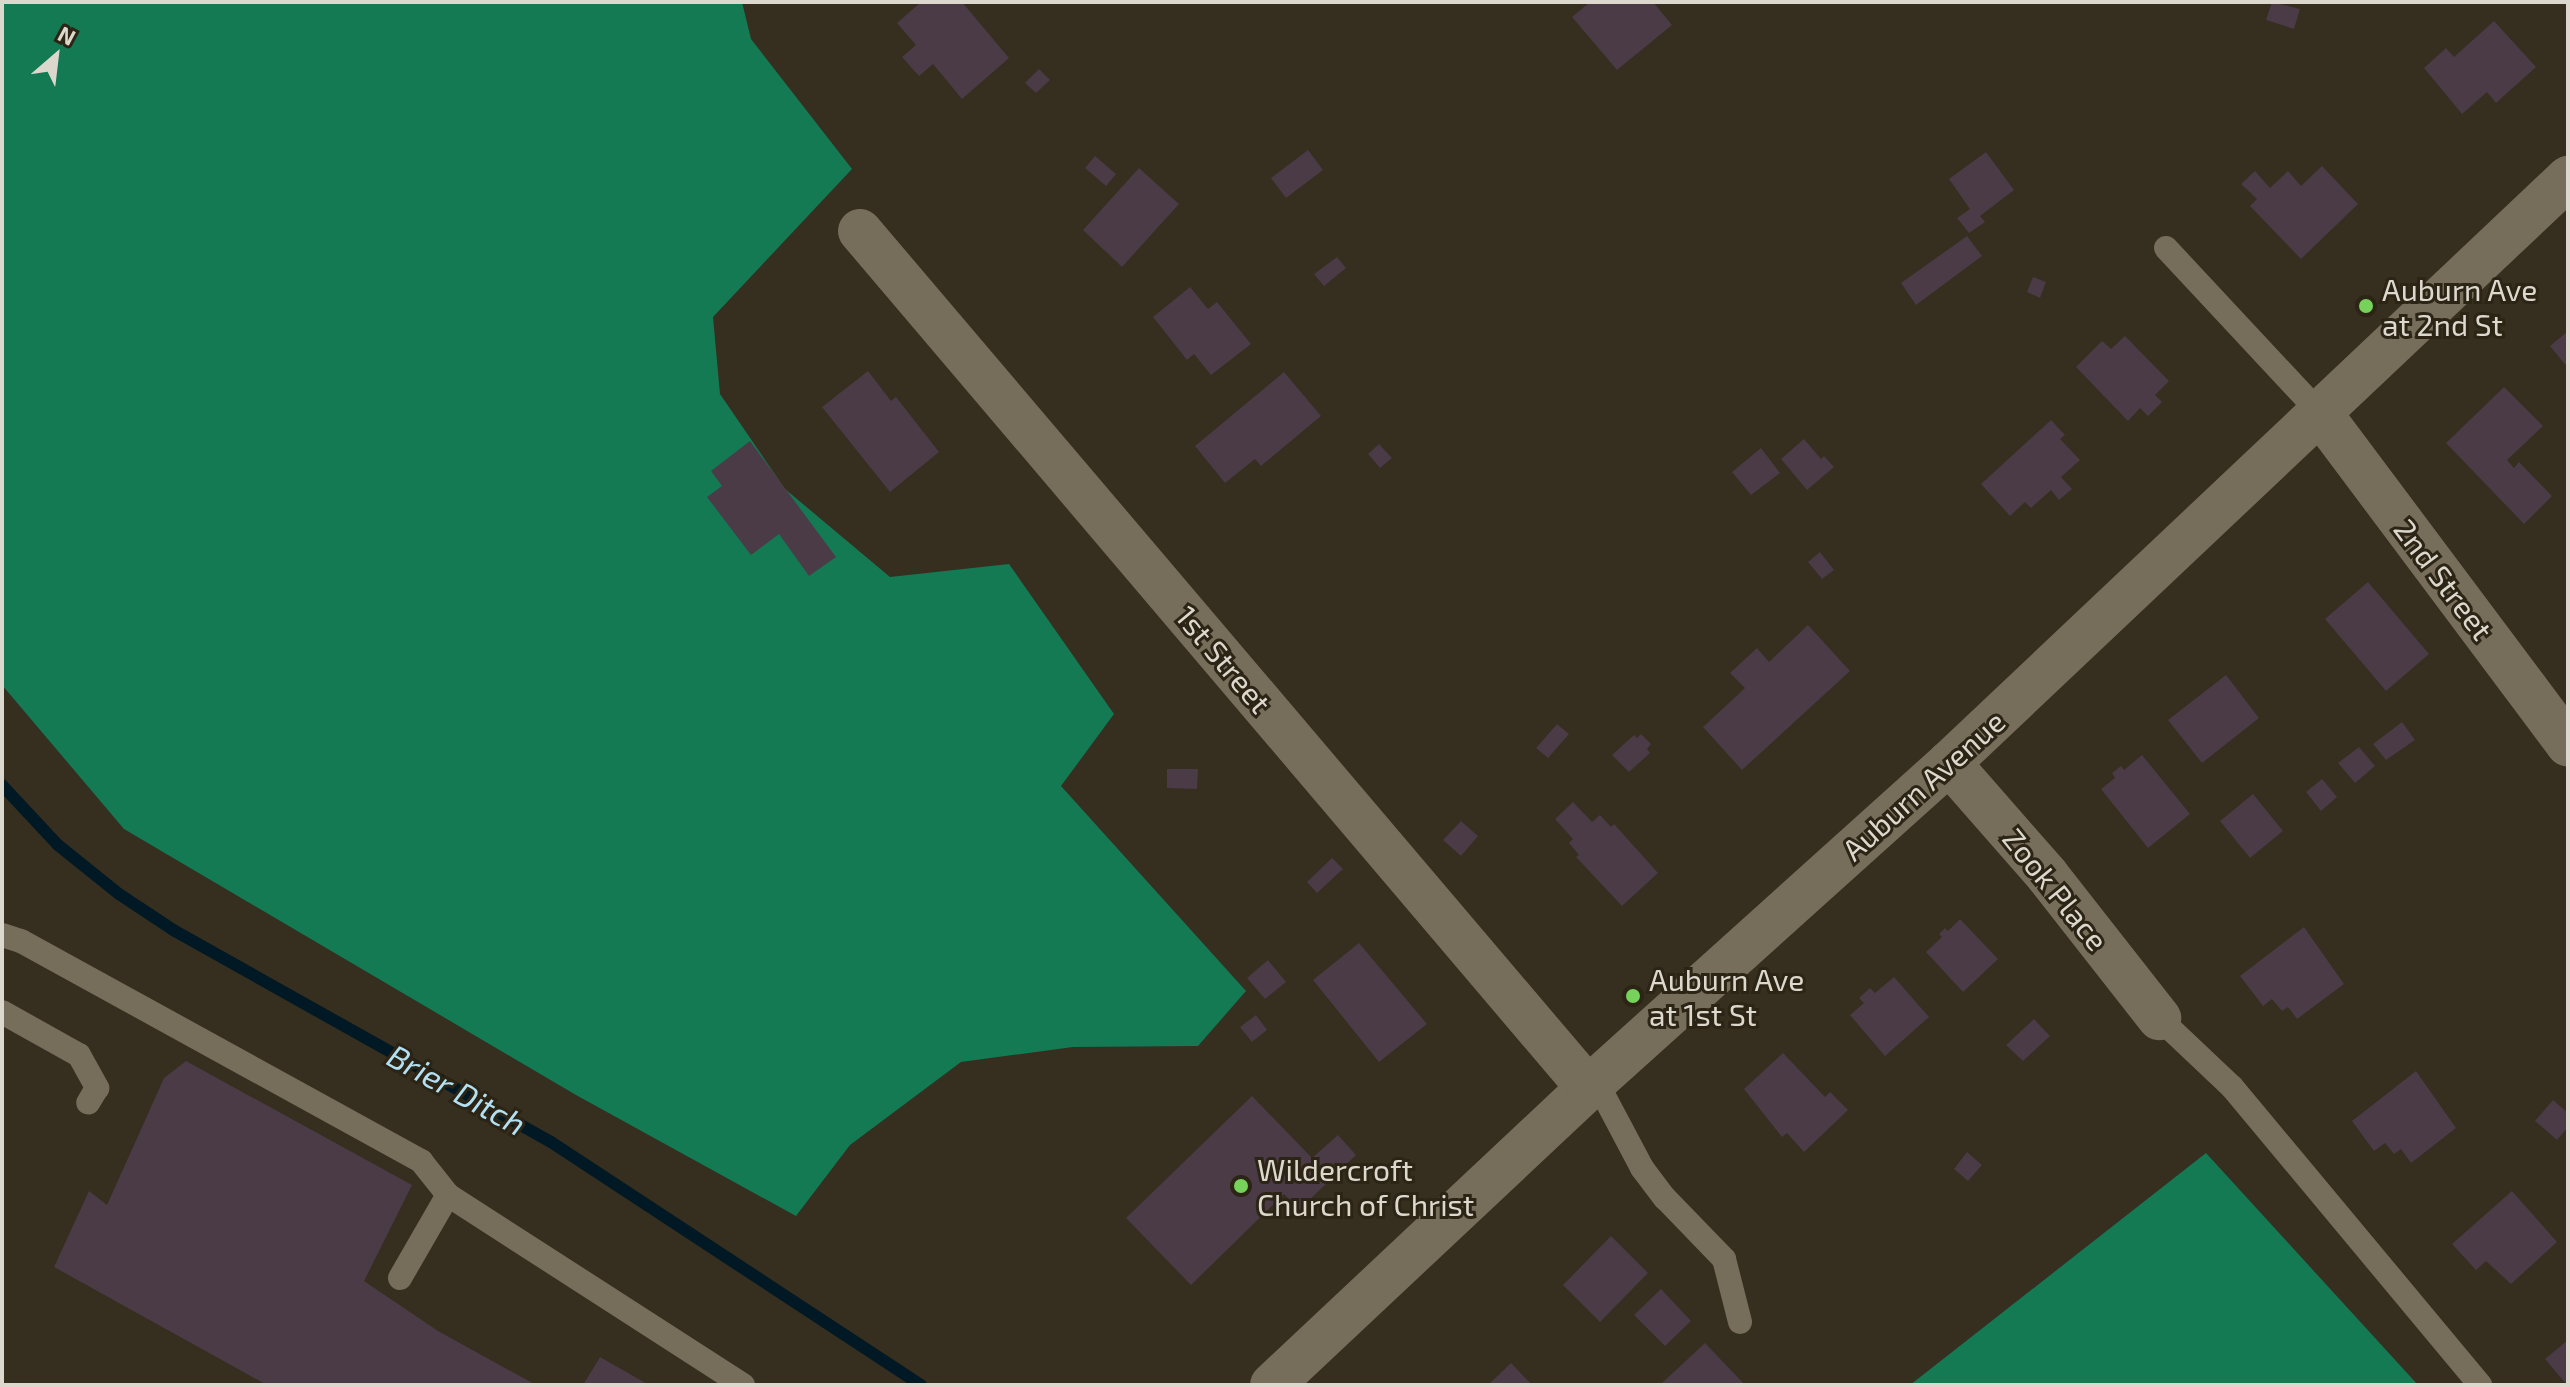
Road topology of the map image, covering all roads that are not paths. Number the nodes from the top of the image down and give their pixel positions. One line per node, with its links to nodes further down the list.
1 (2568, 178): 4 (street, Auburn Avenue)
2 (860, 231): 10 (street, 1st Street)
3 (2166, 248): 4 (lane)
4 (2320, 413): 5 (street, 2nd Street); 6 (street, Auburn Avenue)
5 (2568, 745)
6 (1949, 763): 9 (street, Zook Place); 10 (street, Auburn Avenue)
7 (2, 935): 12 (lane)
8 (2, 1012): 11 (lane)
9 (2159, 1018): 17 (lane)
10 (1592, 1084): 14 (lane); 15 (street, Auburn Avenue)
11 (88, 1103)
12 (448, 1195): 13 (lane); 16 (lane)
13 (400, 1278)
14 (1740, 1322)
15 (1275, 1384)
16 (743, 1385)
17 (2480, 1385)

